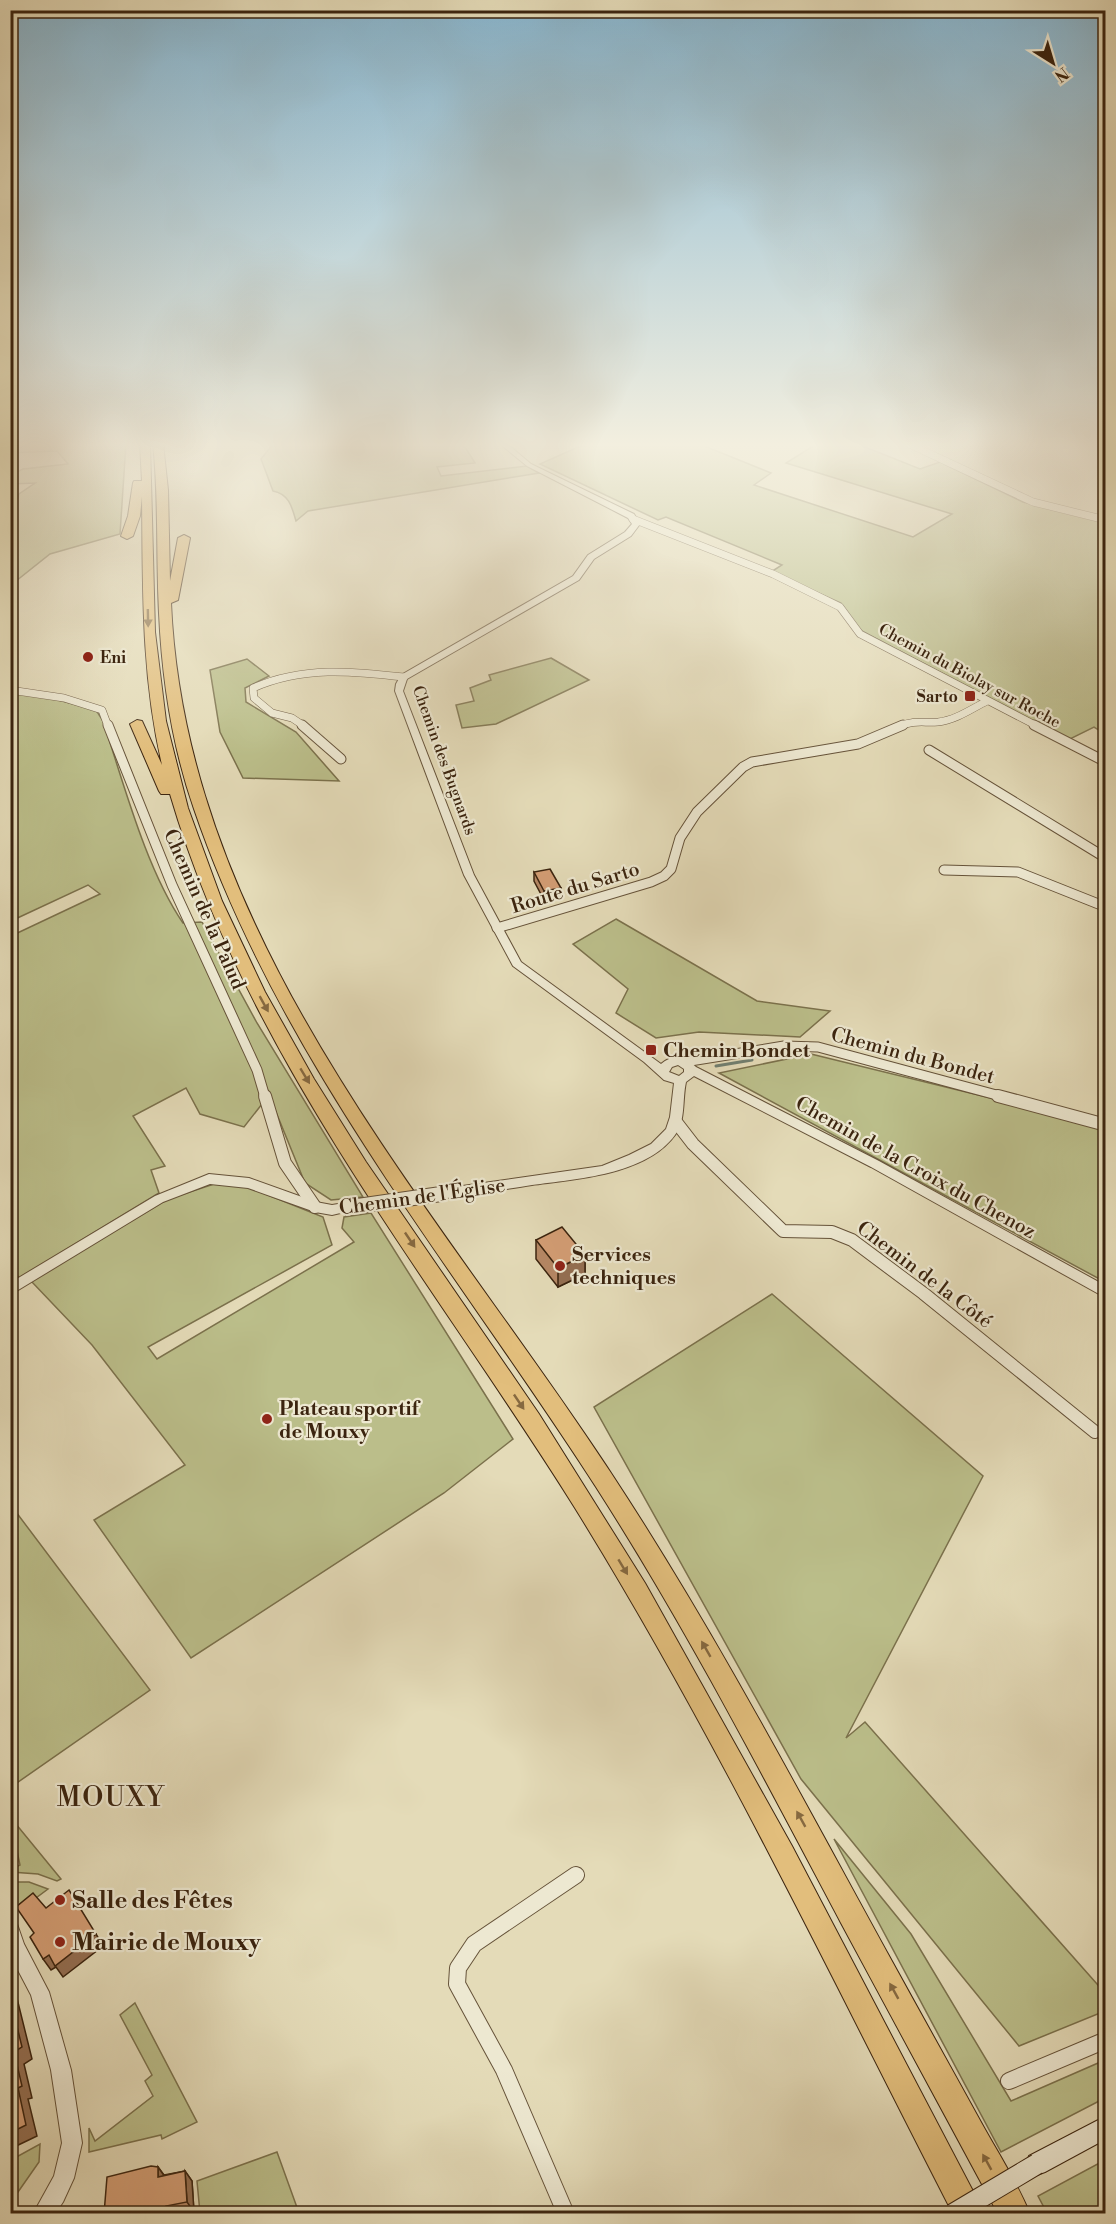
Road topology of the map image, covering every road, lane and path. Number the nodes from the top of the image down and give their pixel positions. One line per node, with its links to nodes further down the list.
1 (148, 547): 14 (highway, one-way to 14)
2 (163, 547): 6 (highway)
3 (182, 547): 6 (highway)
4 (606, 547): 7 (street, Chemin des Bugnards)
5 (705, 547): 9 (street, Chemin du Biolay sur Roche)
6 (165, 632): 35 (highway, one-way to 6)
7 (404, 677): 12 (street); 18 (street, Chemin des Bugnards)
8 (10, 690): 22 (street, Chemin de la Palud)
9 (987, 701): 13 (street, Chemin du Biolay sur Roche); 18 (street, Route du Sarto)
10 (137, 724): 14 (highway)
11 (929, 750): 15 (street)
12 (341, 759)
13 (1106, 762)
14 (196, 855): 34 (highway, one-way to 34)
15 (1106, 858)
16 (944, 870): 17 (street)
17 (1106, 907)
18 (496, 928): 19 (street, Chemin des Bugnards)
19 (679, 1073): 20 (street); 21 (street, Chemin du Bondet); 24 (street, Chemin de la Croix du Chenoz)
20 (676, 1122): 22 (street, Chemin de l'Église, bridge); 25 (street, Chemin de la Côté)
21 (1106, 1125)
22 (315, 1207): 23 (street, Chemin de l'Église)
23 (10, 1290)
24 (1106, 1293)
25 (1095, 1432)
26 (576, 1875): 32 (street)
27 (10, 1927): 31 (street)
28 (1106, 2040): 29 (street)
29 (1009, 2081)
30 (1106, 2127): 33 (main road, bridge)
31 (43, 2214)
32 (566, 2214)
33 (954, 2214)
34 (970, 2214)
35 (1015, 2214)

